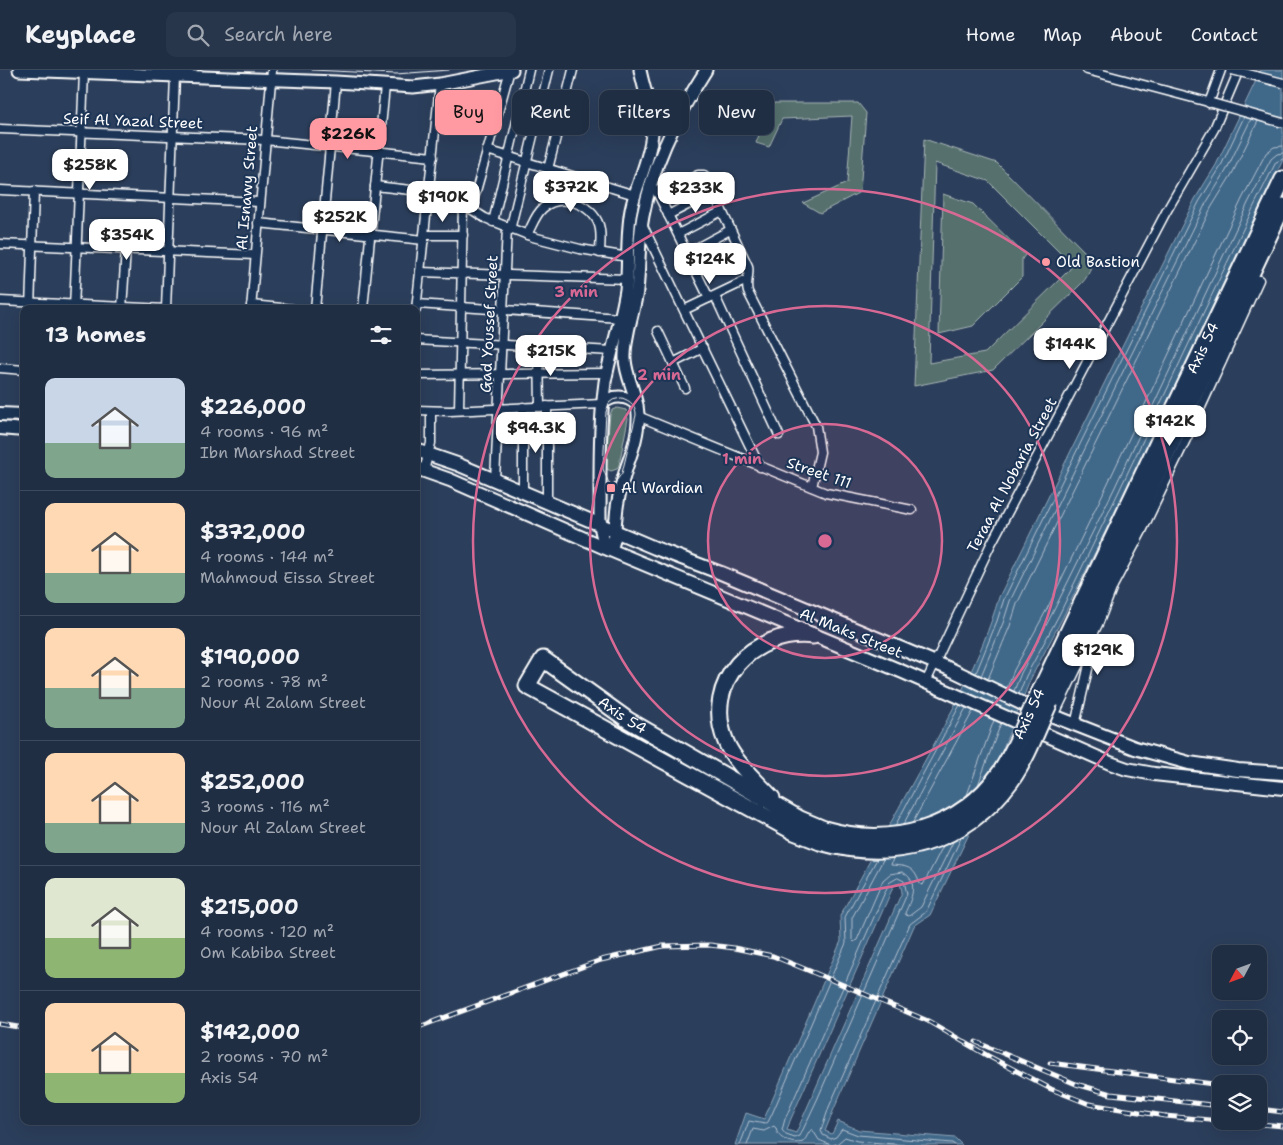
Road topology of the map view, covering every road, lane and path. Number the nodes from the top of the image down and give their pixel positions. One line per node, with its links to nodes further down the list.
1 (19, 70): 12 (street)
2 (511, 70): 17 (street); 28 (street)
3 (529, 70): 31 (street)
4 (549, 70): 32 (street, Gad Youssef Street)
5 (573, 70): 33 (street)
6 (640, 70): 24 (street)
7 (706, 70): 26 (street)
8 (1088, 70): 19 (street)
9 (1222, 70): 19 (street)
10 (1232, 70): 16 (street, bridge)
11 (1239, 70): 140 (street, Teraa Al Nobaria Street)
12 (84, 73): 14 (street); 22 (street)
13 (271, 75): 14 (street); 15 (street); 25 (street, Al Isnawy Street)
14 (175, 76): 23 (street)
15 (336, 82): 18 (street); 27 (street)
16 (1283, 83)
17 (440, 84): 18 (street); 30 (street)
18 (385, 86): 29 (street)
19 (1210, 103): 20 (street, bridge)
20 (1283, 123)
21 (0, 129): 22 (street, Seif Al Yazal Street)
22 (81, 133): 23 (street, Seif Al Yazal Street); 40 (street)
23 (172, 136): 25 (street, Seif Al Yazal Street); 44 (street)
24 (651, 139): 26 (street); 42 (street)
25 (265, 140): 27 (street, Seif Al Yazal Street); 45 (street, Al Isnawy Street)
26 (666, 142): 35 (street)
27 (330, 147): 29 (street, Seif Al Yazal Street); 55 (street)
28 (487, 150): 31 (street); 48 (street)
29 (379, 151): 30 (street, Seif Al Yazal Street); 36 (street)
30 (433, 157): 43 (street)
31 (508, 157): 32 (street); 51 (street)
32 (526, 162): 33 (street); 54 (street, Gad Youssef Street)
33 (548, 169): 42 (street)
34 (1283, 179): 142 (highway, Axis 54)
35 (652, 182): 41 (street); 53 (street)
36 (375, 186): 43 (street); 58 (street)
37 (0, 190): 38 (street)
38 (34, 191): 40 (street); 63 (street)
39 (713, 192): 41 (street); 49 (street); 50 (street)
40 (78, 194): 44 (street); 64 (street)
41 (658, 194): 50 (street)
42 (635, 195): 71 (street)
43 (428, 196): 46 (street); 61 (street)
44 (170, 198): 45 (street); 67 (street)
45 (260, 202): 52 (street, Al Isnawy Street)
46 (463, 204): 48 (street); 59 (street)
47 (1283, 206): 142 (highway, Axis 54)
48 (471, 209): 51 (street)
49 (722, 212): 56 (street); 57 (street)
50 (668, 216): 57 (street)
51 (493, 222): 54 (street)
52 (258, 223): 55 (street); 70 (street, Al Isnawy Street)
53 (641, 224): 93 (street); 118 (street)
54 (509, 229): 60 (street); 75 (street, Gad Youssef Street)
55 (322, 230): 58 (street); 87 (street)
56 (730, 230): 65 (street); 69 (street)
57 (678, 234): 69 (street)
58 (370, 235): 61 (street); 88 (street)
59 (463, 235): 61 (street); 74 (street)
60 (527, 235): 68 (street); 68 (street)
61 (424, 238): 73 (street)
62 (0, 244): 63 (street)
63 (32, 246): 64 (street); 82 (street)
64 (76, 247): 66 (street); 83 (street)
65 (739, 248): 72 (street); 77 (street)
66 (126, 249): 67 (street); 84 (street)
67 (168, 251): 70 (street); 85 (street)
68 (600, 253): 71 (street)
69 (687, 253): 72 (street)
70 (255, 255): 86 (street, Al Isnawy Street)
71 (628, 257): 76 (street)
72 (696, 271): 79 (street)
73 (420, 272): 74 (street); 89 (street)
74 (462, 274): 75 (street); 91 (street)
75 (505, 275): 76 (street); 92 (street, Gad Youssef Street)
76 (627, 279): 94 (street)
77 (747, 280): 79 (street); 129 (street)
78 (1260, 280): 138 (street)
79 (712, 297): 93 (street); 123 (street)
80 (0, 301): 81 (street)
81 (24, 305)
82 (30, 305)
83 (74, 305)
84 (122, 305)
85 (166, 305)
86 (251, 305)
87 (315, 305)
88 (363, 305)
89 (417, 305)
90 (420, 307): 91 (street)
91 (461, 307): 92 (street); 97 (street)
92 (503, 310): 94 (street); 98 (street, Gad Youssef Street)
93 (684, 310): 100 (street)
94 (620, 318): 101 (street)
95 (658, 331): 102 (street)
96 (420, 340): 97 (street)
97 (461, 343): 98 (street); 106 (street)
98 (502, 345): 99 (street); 107 (street, Gad Youssef Street)
99 (540, 347): 101 (street); 108 (street)
100 (703, 348): 102 (street); 126 (street)
101 (612, 351): 105 (street)
102 (673, 363): 110 (street)
103 (0, 368): 104 (street)
104 (20, 370)
105 (607, 373): 108 (street); 111 (street)
106 (460, 374): 107 (street); 109 (street); 116 (street)
107 (500, 374): 108 (street); 114 (street, Gad Youssef Street)
108 (540, 374): 112 (street)
109 (420, 375)
110 (685, 388)
111 (602, 404): 112 (street); 118 (street); 133 (street)
112 (543, 406): 113 (street); 131 (street)
113 (522, 408): 114 (street); 130 (street)
114 (498, 409): 116 (street); 128 (street, Gad Youssef Street)
115 (420, 410): 117 (street)
116 (459, 410): 117 (street)
117 (431, 411): 125 (street)
118 (638, 411): 126 (street, Street 111); 134 (street)
119 (0, 414): 120 (main road)
120 (20, 416)
121 (0, 428): 122 (main road)
122 (20, 430)
123 (779, 435)
124 (420, 451): 125 (main road, Al Maks Street)
125 (429, 454): 127 (street); 128 (main road, Al Maks Street)
126 (760, 467): 129 (street, Street 111)
127 (420, 469): 135 (main road, Al Maks Street)
128 (495, 480): 130 (main road, Al Maks Street)
129 (812, 487): 132 (street, Street 111)
130 (523, 492): 131 (main road, Al Maks Street)
131 (547, 503): 133 (main road, Al Maks Street)
132 (912, 510)
133 (600, 525): 134 (main road, Al Maks Street); 135 (street)
134 (616, 531): 135 (street); 136 (main road, Al Maks Street)
135 (610, 550): 137 (main road, Al Maks Street)
136 (721, 573): 137 (main road); 140 (main road, Al Maks Street)
137 (713, 593): 139 (main road, Al Maks Street)
138 (1099, 622): 142 (street); 143 (street)
139 (813, 636): 141 (main road, Al Maks Street); 146 (highway)
140 (934, 662): 141 (street, Teraa Al Nobaria Street); 142 (main road, Al Maks Street)
141 (926, 682): 145 (main road, Al Maks Street)
142 (1048, 704): 143 (main road, Al Maks Street); 147 (highway, Axis 54, bridge)
143 (1075, 725): 144 (main road, Al Maks Street)
144 (1283, 773)
145 (1283, 788)
146 (781, 808): 147 (highway, Axis 54); 147 (highway, Axis 54)
147 (822, 836)

